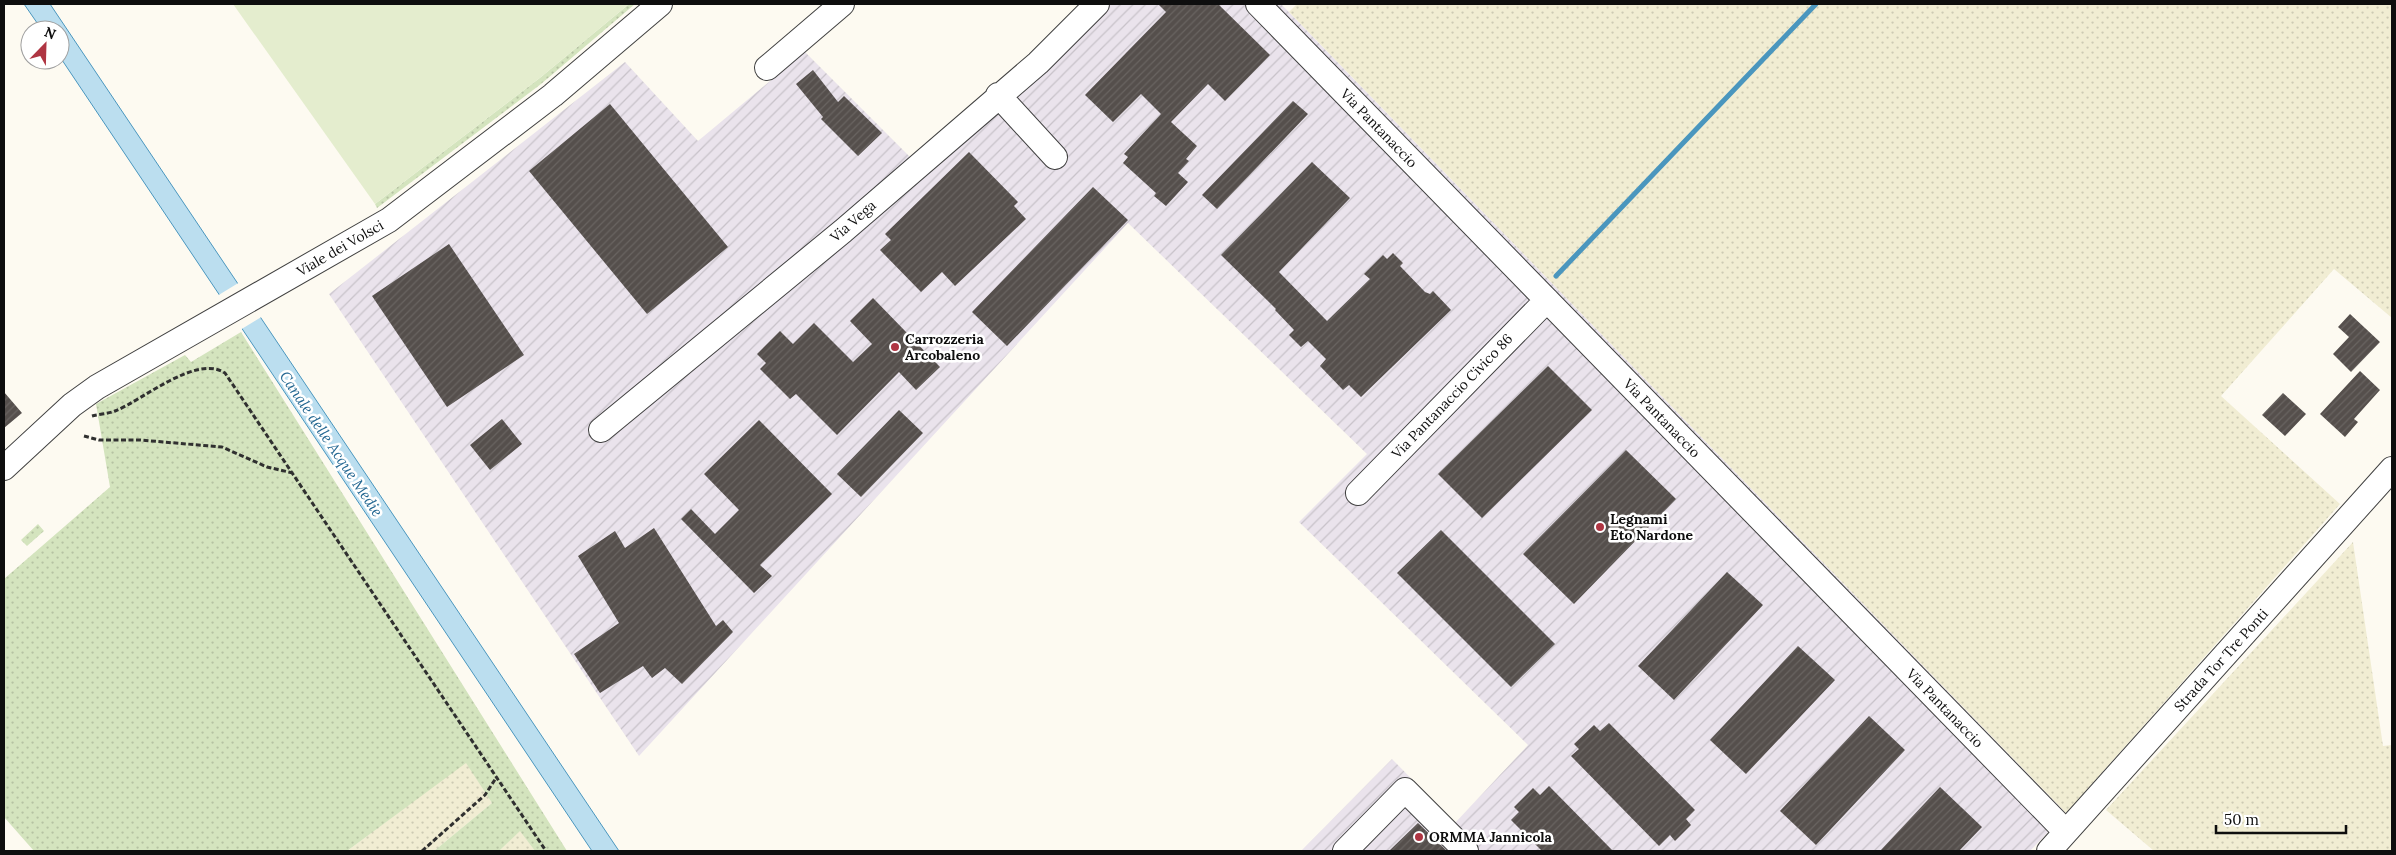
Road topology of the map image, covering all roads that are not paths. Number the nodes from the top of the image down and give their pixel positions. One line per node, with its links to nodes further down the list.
1 (660, 4): 10 (street, Viale dei Volsci)
2 (842, 4): 5 (street)
3 (1097, 4): 6 (street, Via Vega)
4 (1258, 4): 8 (street, Via Pantanaccio)
5 (767, 68)
6 (998, 95): 7 (street); 9 (street, Via Vega)
7 (1054, 156)
8 (1546, 300): 12 (street, Via Pantanaccio Civico 86); 13 (street, Via Pantanaccio)
9 (601, 430)
10 (4, 468)
11 (2392, 469): 13 (street, Strada Tor Tre Ponti)
12 (1358, 492)
13 (2066, 832): 16 (street, Strada Tor Tre Ponti)
14 (1345, 851): 15 (street)
15 (1466, 851)
16 (2049, 851)

